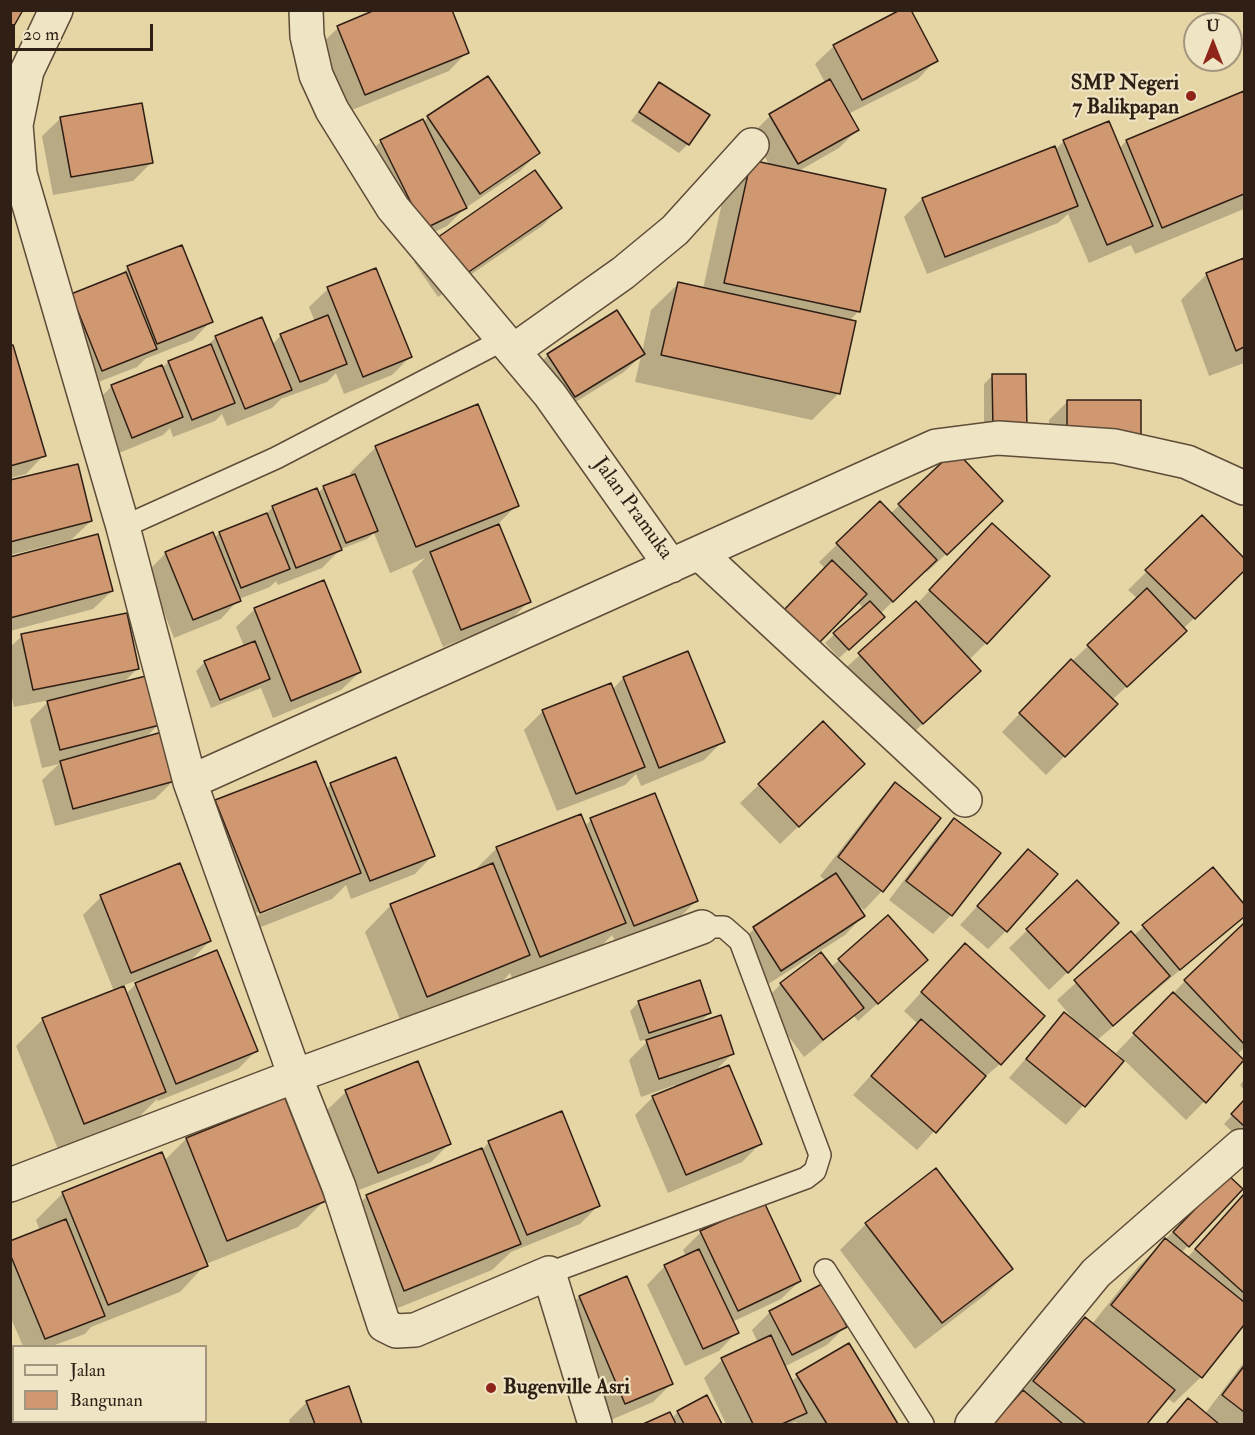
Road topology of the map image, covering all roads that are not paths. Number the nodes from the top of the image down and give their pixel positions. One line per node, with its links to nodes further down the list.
1 (56, 10): 6 (street)
2 (306, 10): 4 (street, Jalan Pramuka)
3 (752, 146): 4 (street)
4 (508, 346): 6 (lane); 7 (street, Jalan Pramuka)
5 (1245, 488): 7 (street, Jalan Pramuka)
6 (123, 527): 8 (street)
7 (685, 560): 8 (street); 9 (street)
8 (190, 782): 11 (street)
9 (965, 800)
10 (702, 927): 11 (street); 15 (lane)
11 (295, 1076): 13 (street); 15 (street)
12 (1245, 1146): 18 (street)
13 (10, 1185)
14 (825, 1270): 17 (lane)
15 (549, 1273): 16 (street)
16 (595, 1425)
17 (923, 1425)
18 (972, 1425)

